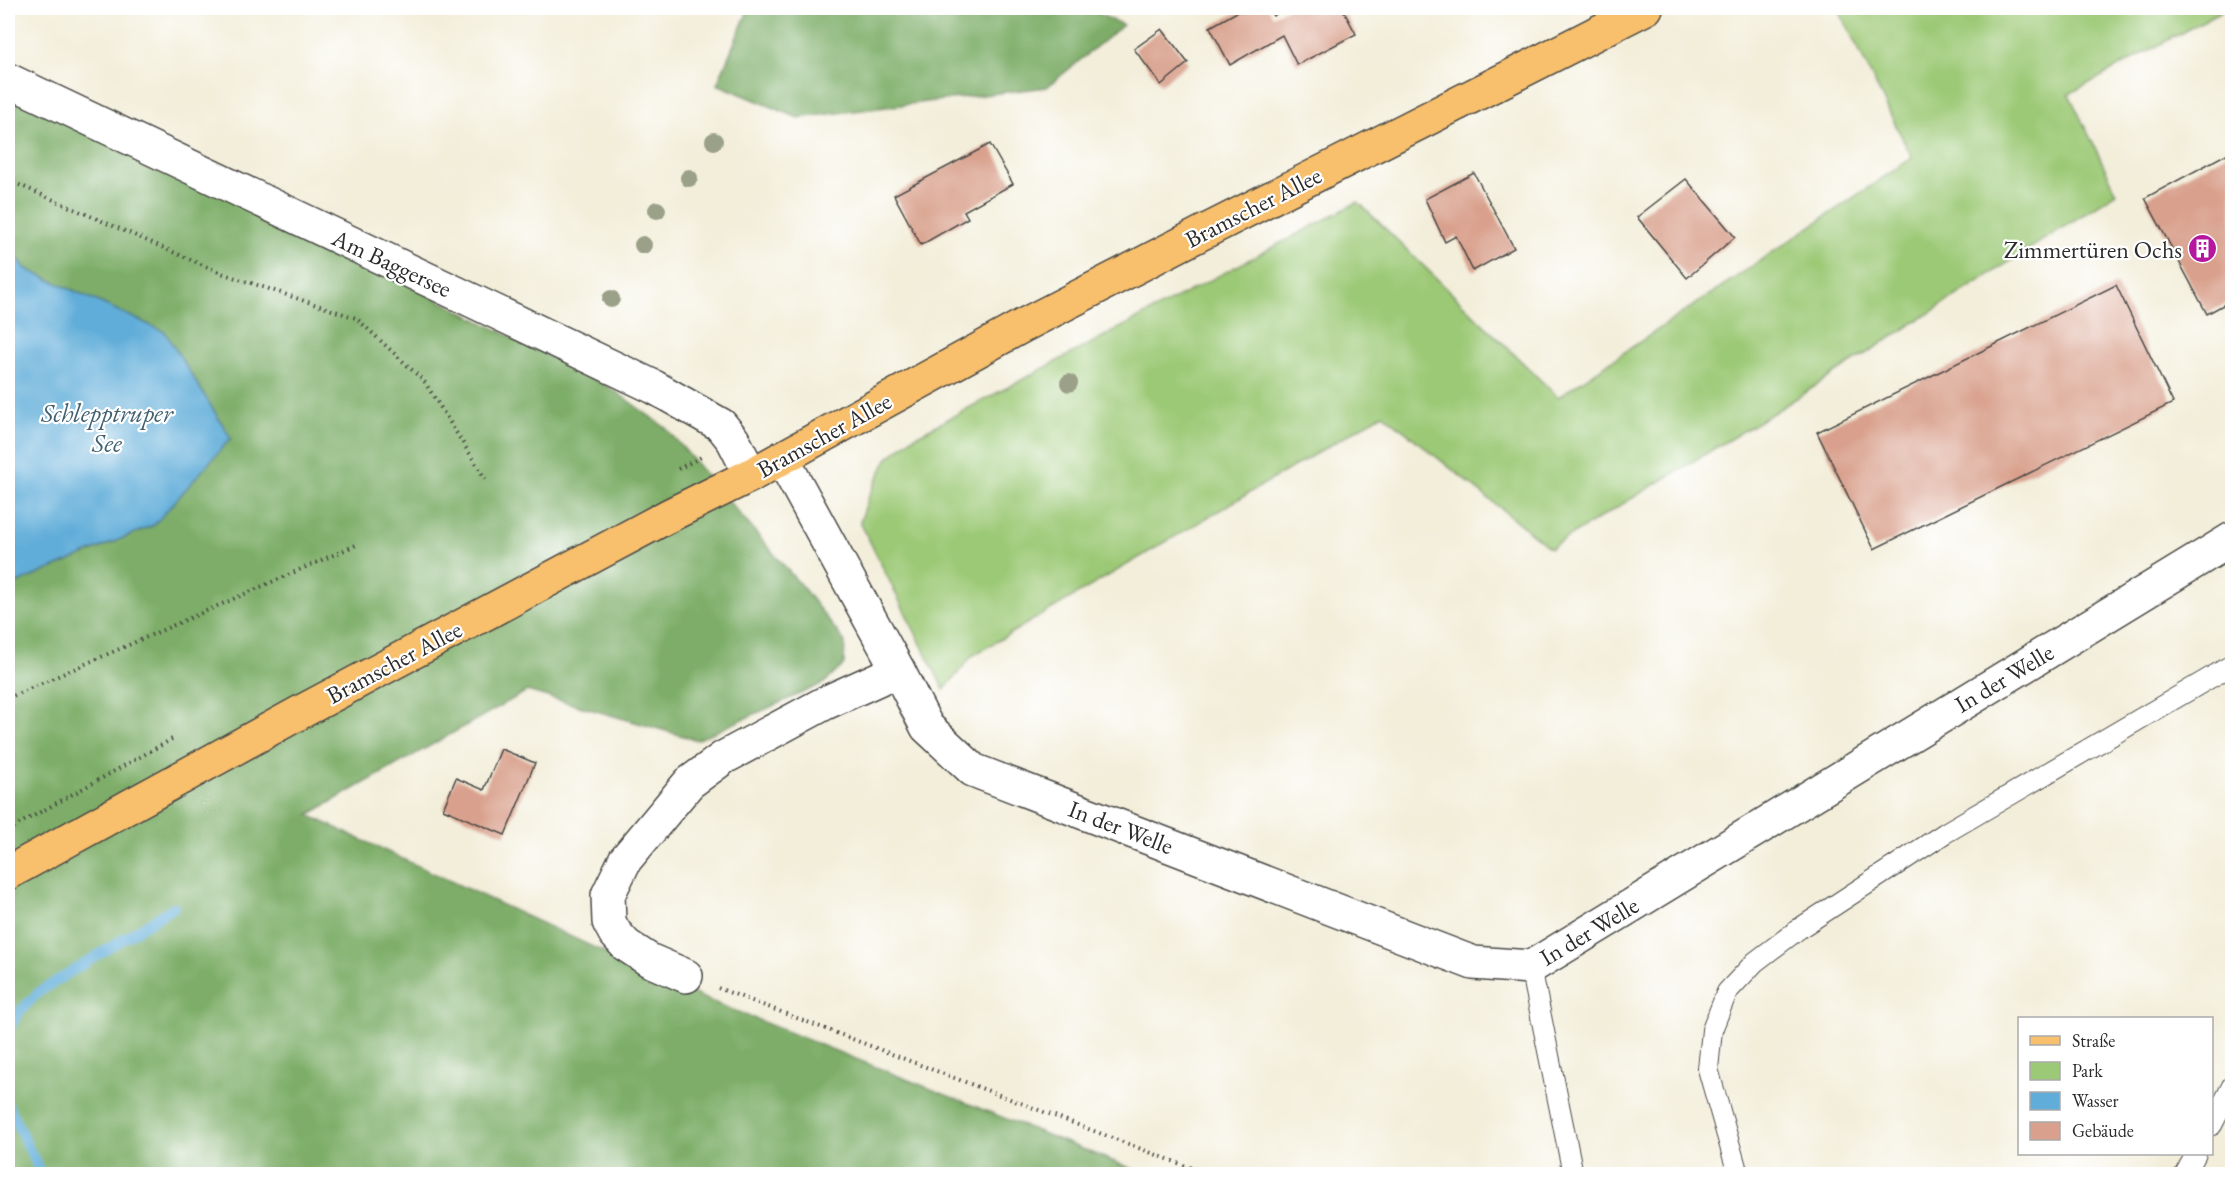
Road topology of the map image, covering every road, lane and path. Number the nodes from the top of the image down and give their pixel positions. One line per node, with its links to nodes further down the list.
1 (1646, 8): 4 (main road, Bramscher Allee)
2 (8, 80): 5 (street, Am Baggersee)
3 (8, 180): 6 (path)
4 (782, 458): 5 (main road, Bramscher Allee); 10 (street, In der Welle)
5 (750, 475): 12 (main road, Bramscher Allee)
6 (486, 480)
7 (2232, 539): 13 (street, In der Welle)
8 (356, 545): 11 (path)
9 (2232, 665): 20 (lane)
10 (898, 670): 13 (street, In der Welle); 14 (street)
11 (8, 698)
12 (8, 873)
13 (1531, 967): 19 (lane)
14 (686, 976): 18 (path)
15 (2232, 1086): 16 (lane)
16 (2213, 1121)
17 (2195, 1155): 21 (lane)
18 (1207, 1174)
19 (1573, 1174)
20 (1738, 1174)
21 (2185, 1174)

